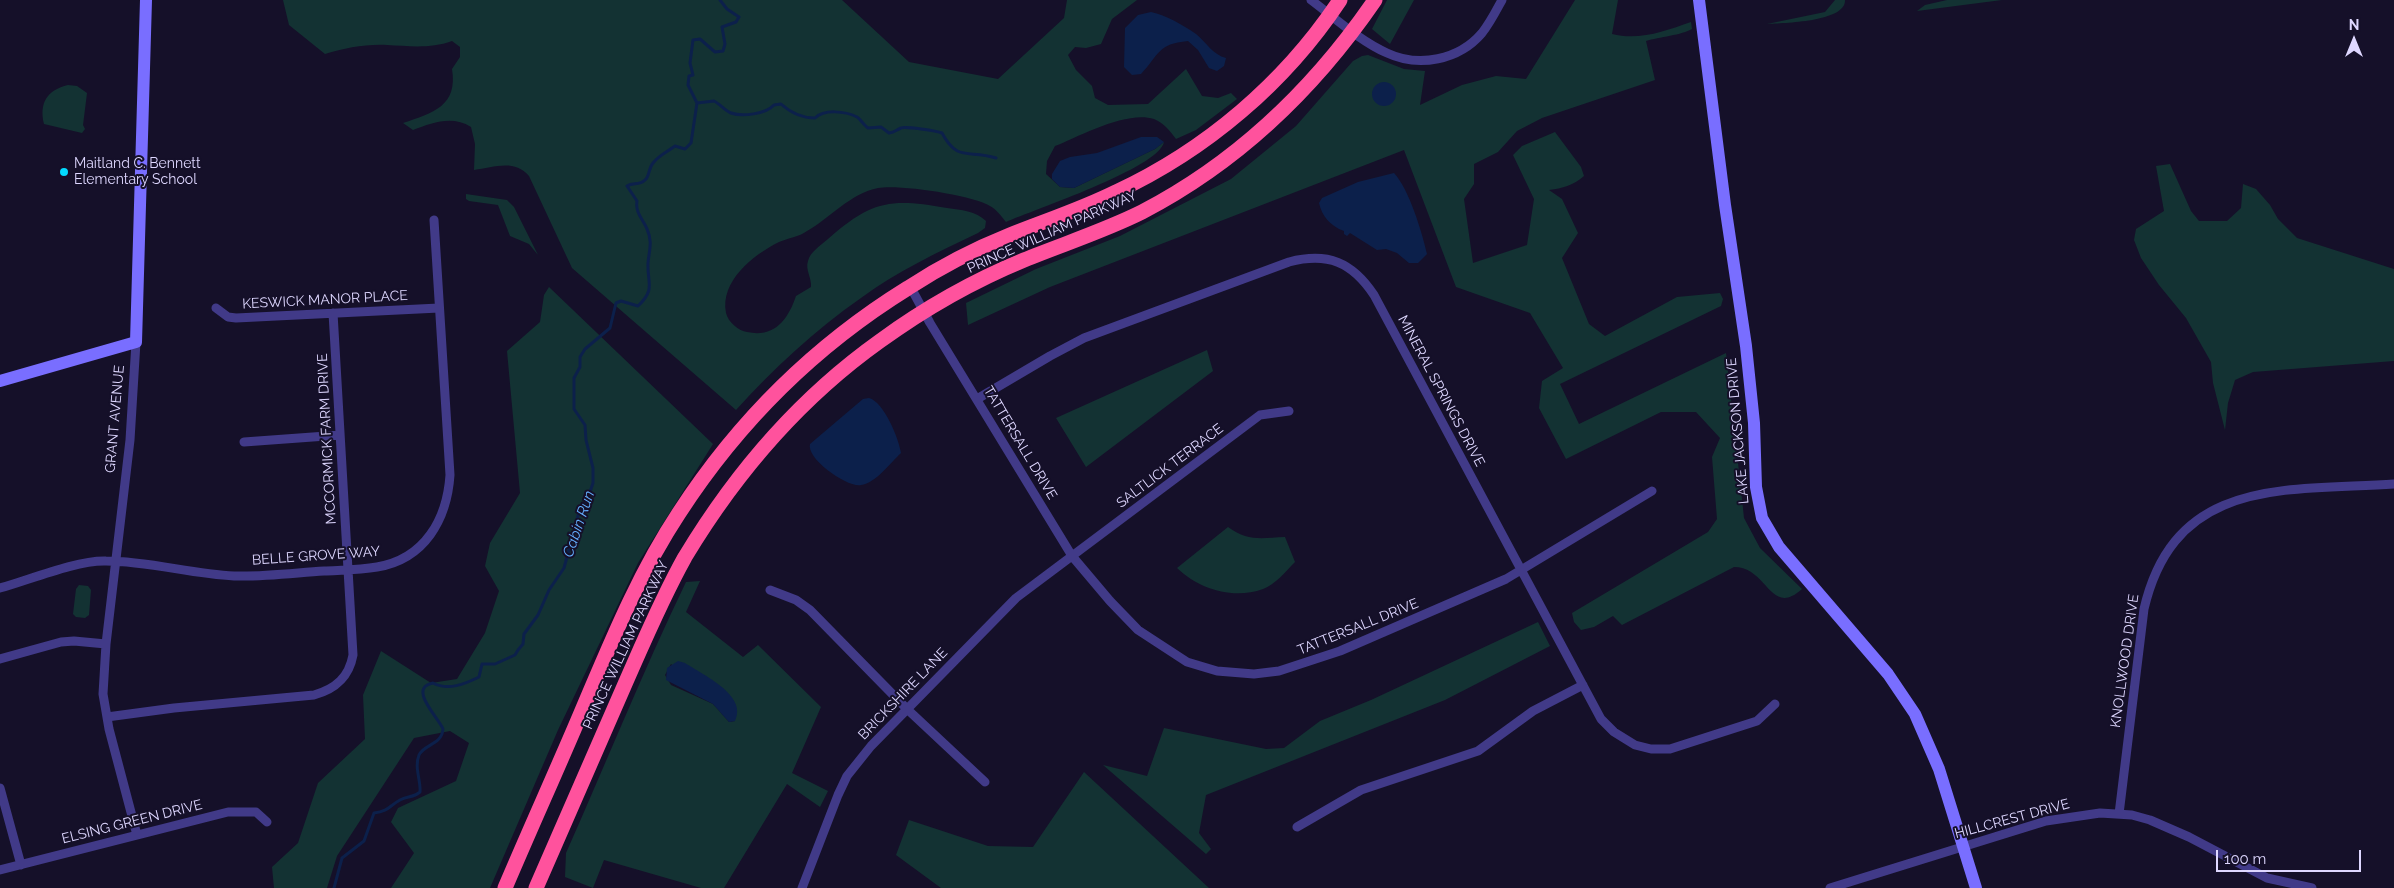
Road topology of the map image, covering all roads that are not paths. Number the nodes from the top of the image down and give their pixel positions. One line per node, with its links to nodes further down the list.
1 (146, 0): 15 (street, GRANT AVENUE)
2 (1311, 0): 7 (street)
3 (1340, 0): 7 (highway, PRINCE WILLIAM PARKWAY)
4 (1375, 0): 8 (highway, PRINCE WILLIAM PARKWAY)
5 (1502, 0): 8 (street)
6 (1699, 0): 41 (street, LAKE JACKSON DRIVE)
7 (1331, 14): 8 (street); 10 (highway, PRINCE WILLIAM PARKWAY)
8 (1353, 31): 13 (highway, PRINCE WILLIAM PARKWAY)
9 (434, 220): 12 (street, BELLE GROVE WAY)
10 (910, 286): 13 (street, TATTERSALL DRIVE); 44 (highway, PRINCE WILLIAM PARKWAY)
11 (216, 308): 14 (street, KESWICK MANOR PLACE)
12 (439, 308): 14 (street, KESWICK MANOR PLACE); 25 (street, BELLE GROVE WAY)
13 (924, 312): 17 (street, TATTERSALL DRIVE); 45 (highway, PRINCE WILLIAM PARKWAY)
14 (333, 313): 19 (street, MCCORMICK FARM DRIVE)
15 (136, 342): 16 (street); 24 (street, GRANT AVENUE)
16 (0, 381)
17 (977, 399): 23 (street, TATTERSALL DRIVE); 26 (street, MINERAL SPRINGS DRIVE)
18 (1289, 411): 23 (street, SALTLICK TERRACE)
19 (340, 435): 20 (street); 25 (street, MCCORMICK FARM DRIVE)
20 (244, 442)
21 (2394, 484): 37 (street, KNOLLWOOD DRIVE)
22 (1652, 491): 26 (street, TATTERSALL DRIVE)
23 (1072, 556): 26 (street, TATTERSALL DRIVE); 33 (street, BRICKSHIRE LANE)
24 (115, 561): 25 (street, BELLE GROVE WAY); 27 (street, BELLE GROVE WAY); 29 (street, GRANT AVENUE)
25 (348, 569): 34 (street, MCCORMICK FARM DRIVE)
26 (1521, 570): 31 (street, MINERAL SPRINGS DRIVE)
27 (0, 588)
28 (770, 590): 33 (street)
29 (106, 644): 30 (street); 34 (street, GRANT AVENUE)
30 (0, 659)
31 (1583, 685): 32 (street, MINERAL SPRINGS DRIVE); 39 (street)
32 (1775, 704)
33 (907, 709): 35 (street); 46 (street, BRICKSHIRE LANE)
34 (107, 717): 40 (street, GRANT AVENUE)
35 (984, 782)
36 (0, 788): 42 (street)
37 (2119, 814): 41 (street, HILLCREST DRIVE); 49 (street, HILLCREST DRIVE)
38 (267, 822): 40 (street, ELSING GREEN DRIVE)
39 (1298, 827)
40 (137, 835): 42 (street, ELSING GREEN DRIVE)
41 (1964, 846): 47 (street, HILLCREST DRIVE); 48 (street, LAKE JACKSON DRIVE)
42 (21, 865): 43 (street, ELSING GREEN DRIVE)
43 (0, 870)
44 (505, 888)
45 (536, 888)
46 (802, 888)
47 (1830, 888)
48 (1976, 888)
49 (2312, 888)

